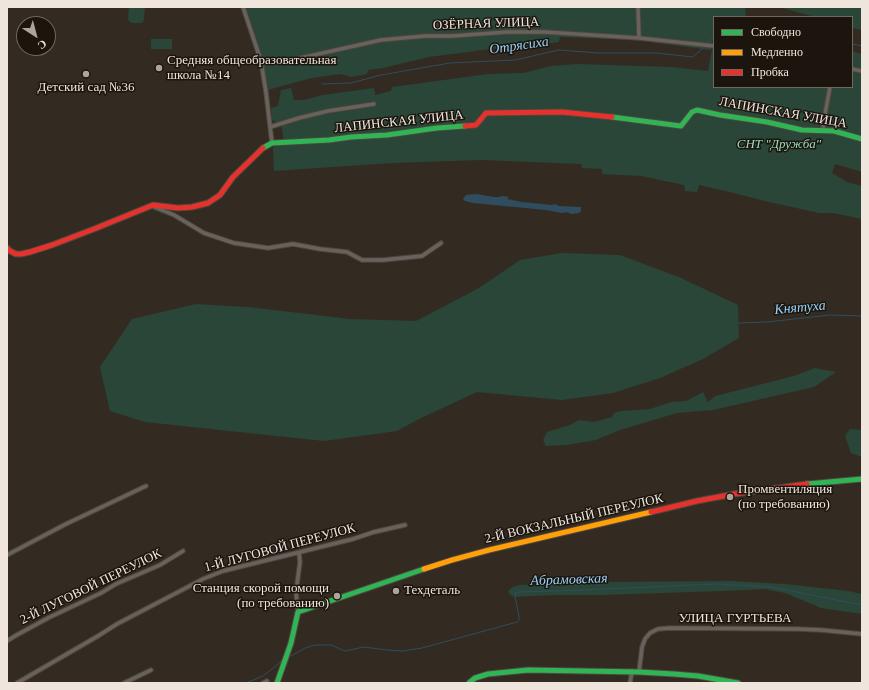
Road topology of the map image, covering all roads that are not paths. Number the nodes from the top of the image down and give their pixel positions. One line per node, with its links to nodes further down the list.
1 (244, 7): 5 (street)
2 (638, 7): 3 (street)
3 (639, 38): 4 (street, ОЗЁРНАЯ УЛИЦА); 5 (street, ОЗЁРНАЯ УЛИЦА)
4 (713, 46)
5 (261, 63): 8 (street)
6 (830, 88): 9 (street)
7 (374, 104): 8 (street, ЛАПИНСКАЯ УЛИЦА)
8 (270, 127): 11 (street)
9 (823, 131): 10 (street, ЛАПИНСКАЯ УЛИЦА); 11 (street, ЛАПИНСКАЯ УЛИЦА)
10 (862, 139)
11 (272, 143): 12 (street)
12 (149, 206): 13 (street); 14 (street)
13 (441, 243)
14 (7, 248)
15 (862, 479): 21 (street, 2-Й ВОКЗАЛЬНЫЙ ПЕРЕУЛОК)
16 (146, 486): 20 (street)
17 (405, 525): 19 (street, 1-Й ЛУГОВОЙ ПЕРЕУЛОК)
18 (184, 551): 23 (street, 2-Й ЛУГОВОЙ ПЕРЕУЛОК)
19 (299, 553): 21 (street); 27 (street, 1-Й ЛУГОВОЙ ПЕРЕУЛОК)
20 (7, 556)
21 (298, 612): 29 (street)
22 (862, 634): 26 (street, УЛИЦА ГУРТЬЕВА)
23 (7, 641)
24 (151, 670): 28 (street)
25 (632, 671): 26 (street); 30 (street); 31 (street)
26 (639, 672): 32 (street)
27 (17, 683)
28 (124, 683)
29 (276, 683)
30 (469, 683)
31 (630, 683)
32 (738, 683)

